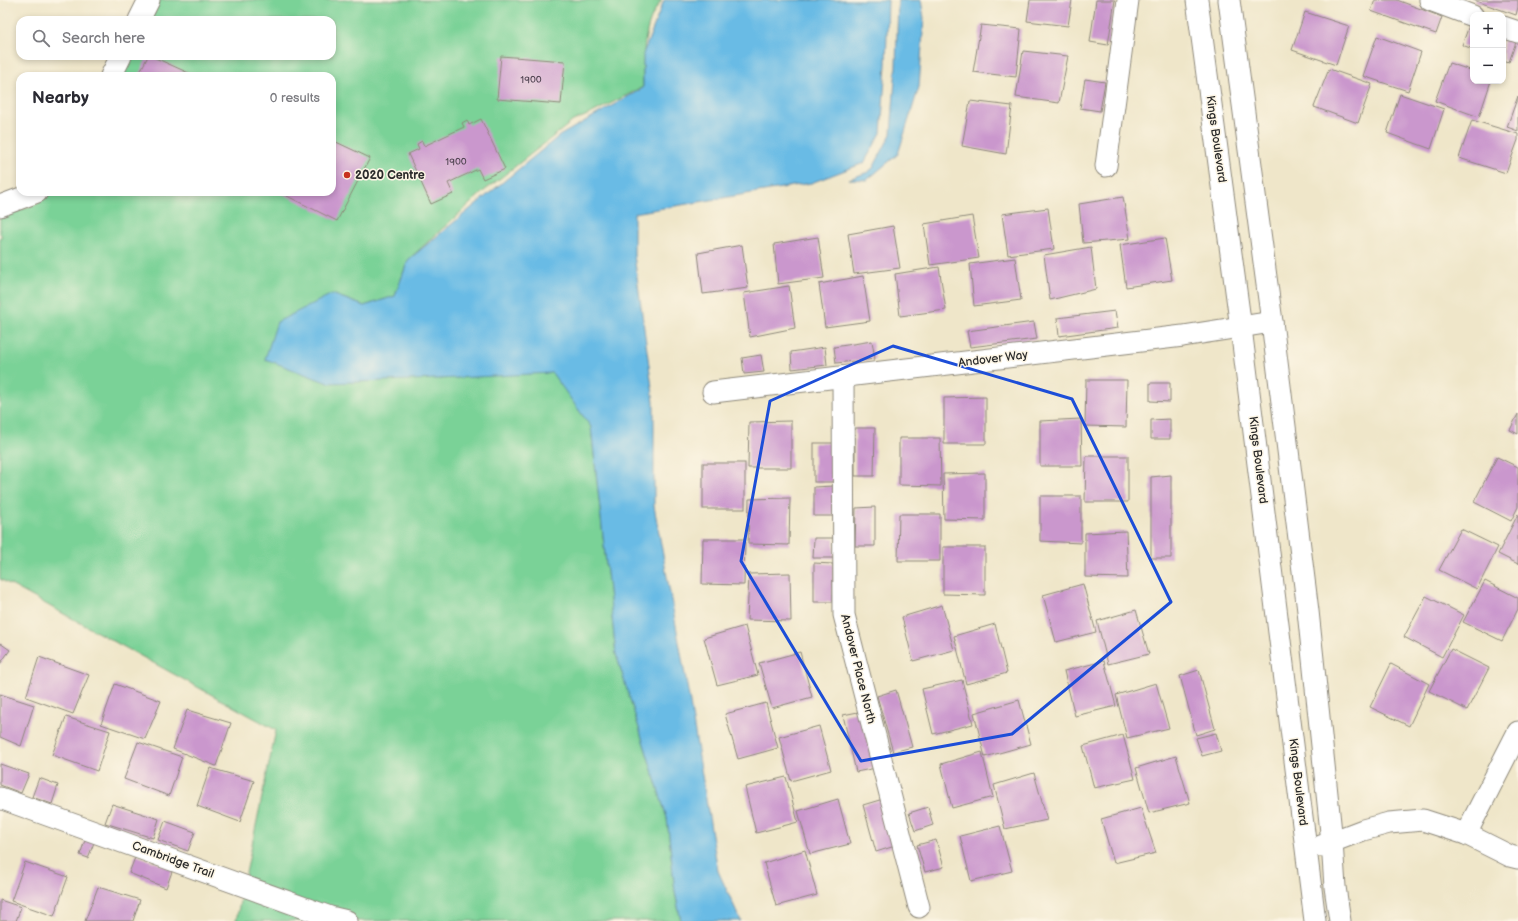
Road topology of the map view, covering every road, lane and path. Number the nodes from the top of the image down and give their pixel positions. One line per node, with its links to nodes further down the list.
1 (149, 0): 7 (street)
2 (1128, 0): 12 (street)
3 (1197, 0): 16 (street, Kings Boulevard)
4 (1229, 0): 15 (street)
5 (1430, 0): 6 (street)
6 (1470, 15)
7 (141, 16)
8 (1506, 28): 9 (street)
9 (1518, 32)
10 (119, 60): 11 (street)
11 (113, 72)
12 (1106, 166)
13 (26, 196): 14 (street)
14 (0, 206)
15 (1272, 322): 16 (street, Andover Way); 22 (street)
16 (1241, 328): 17 (street, Andover Way); 23 (street, Kings Boulevard)
17 (843, 377): 18 (street, Andover Way); 25 (street, Andover Place North)
18 (713, 392)
19 (1518, 732): 21 (street)
20 (0, 798): 26 (street, Cambridge Trail)
21 (1466, 834): 22 (street); 24 (street)
22 (1332, 842): 23 (street); 28 (street)
23 (1307, 852): 27 (street, Kings Boulevard)
24 (1518, 858)
25 (919, 907)
26 (347, 921)
27 (1315, 921)
28 (1340, 921)

